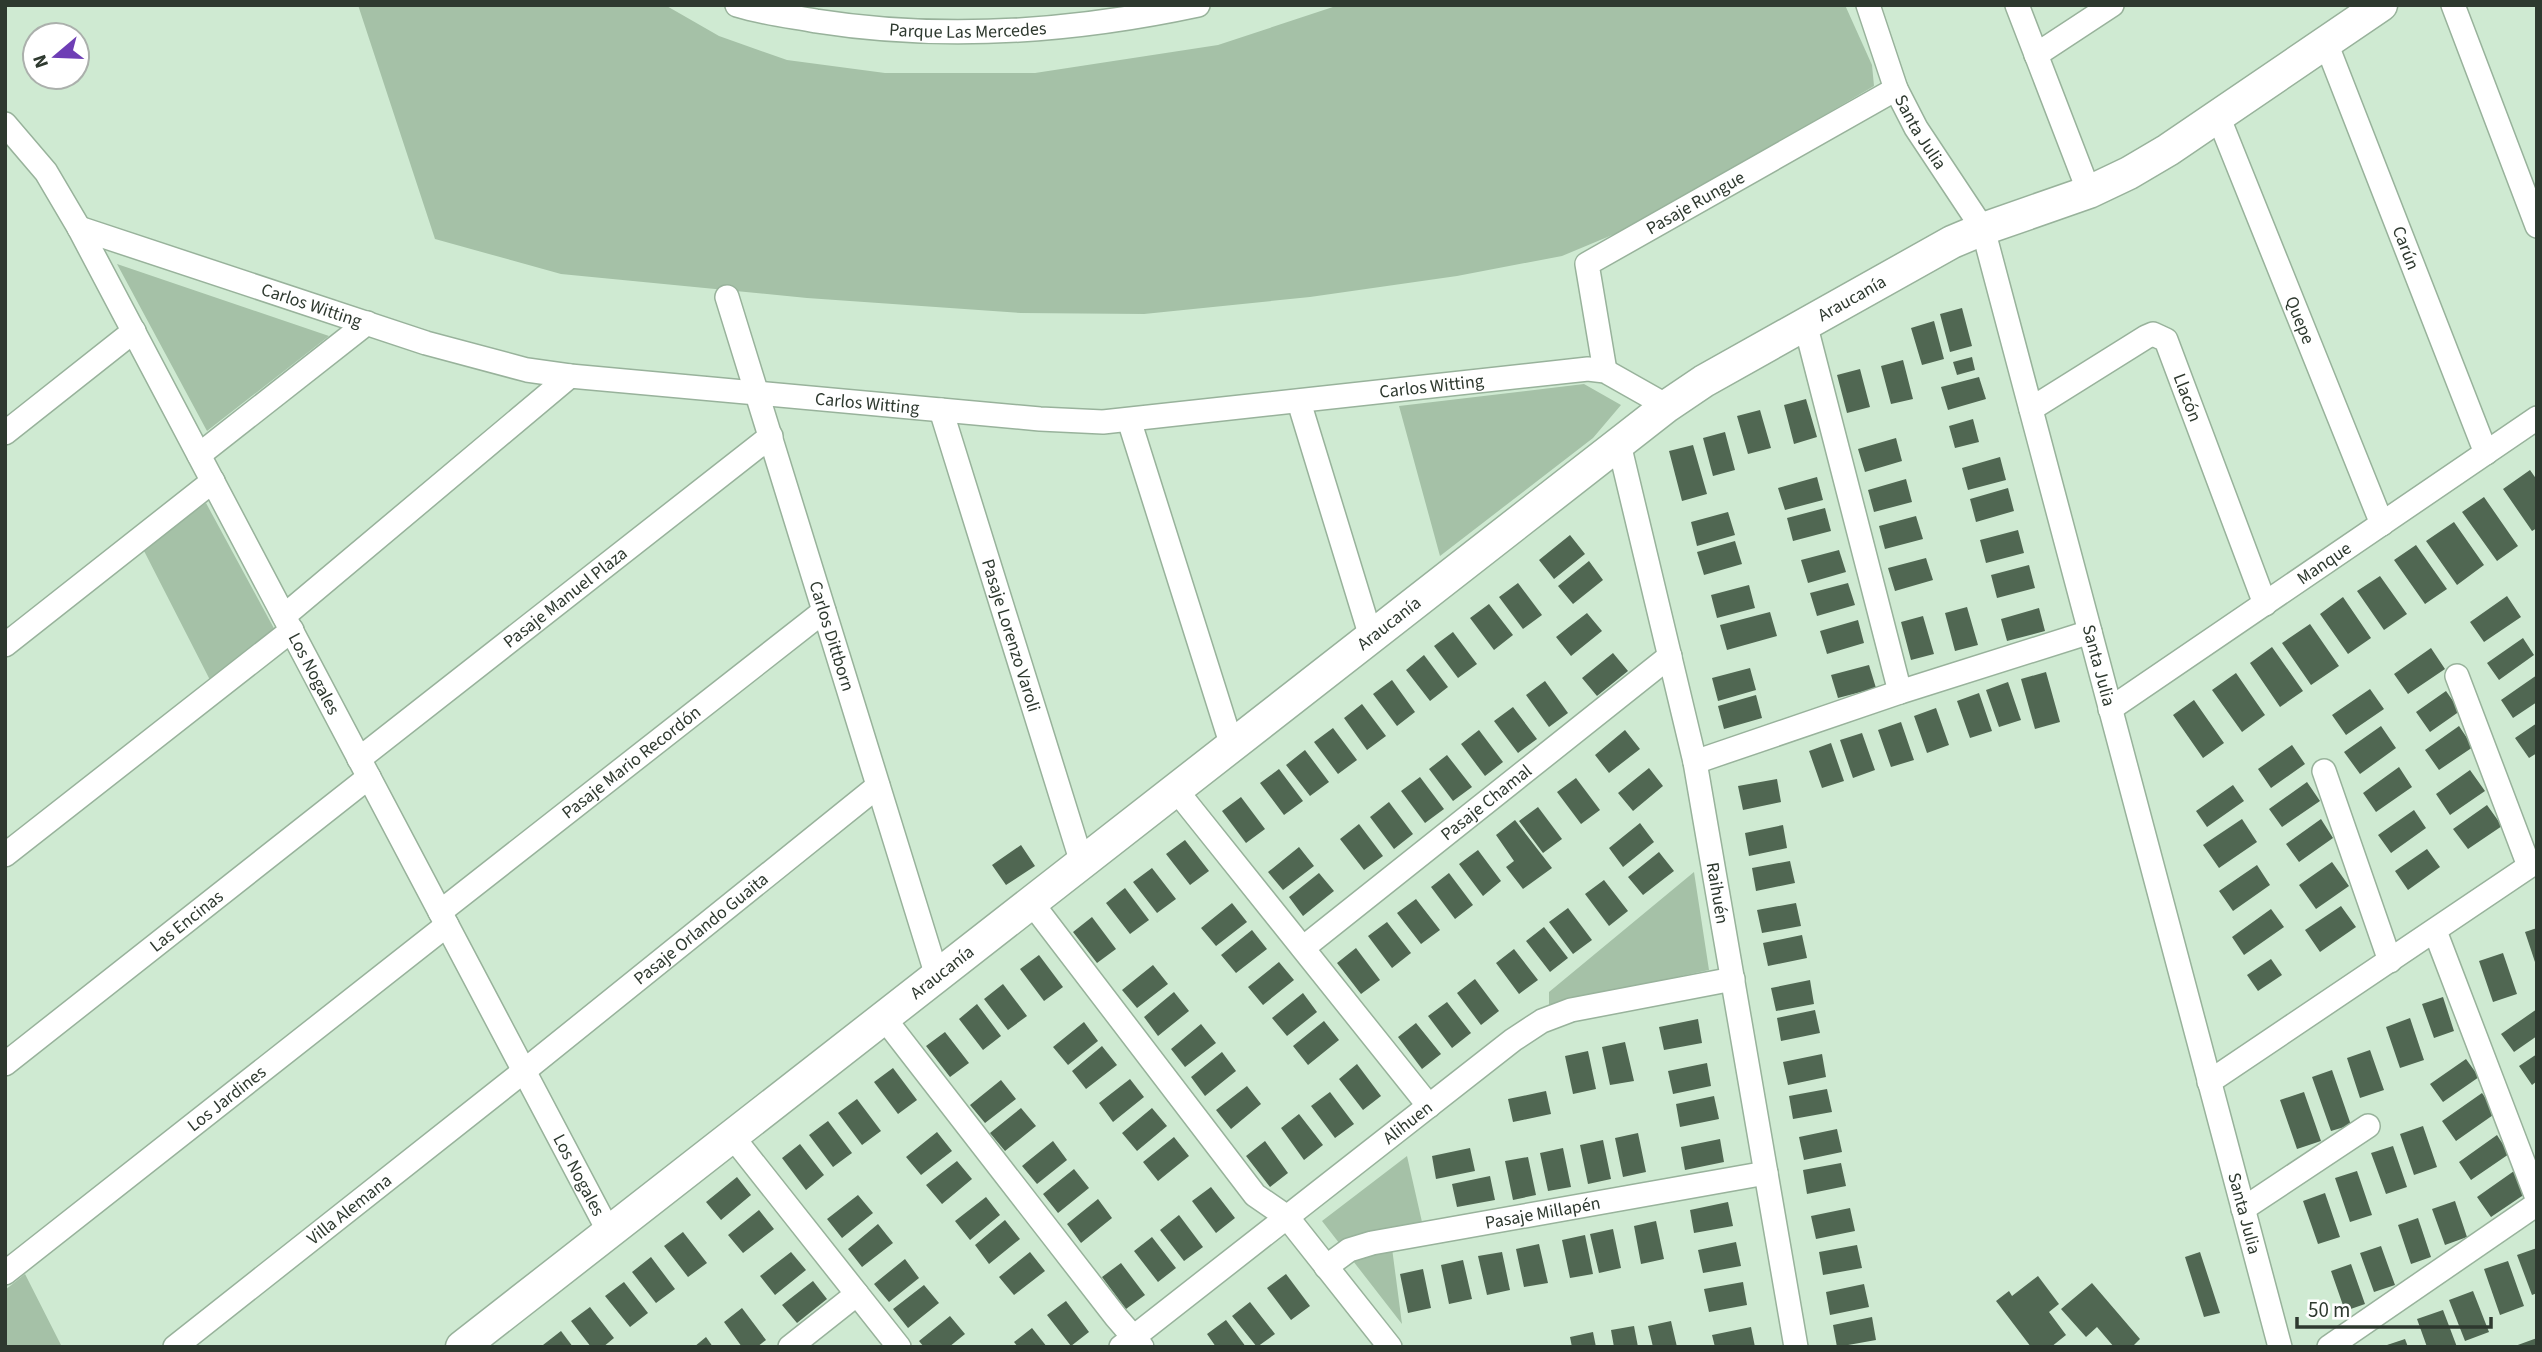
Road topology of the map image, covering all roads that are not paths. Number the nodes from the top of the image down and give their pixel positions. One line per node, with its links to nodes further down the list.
1 (737, 5): 2 (street, Parque Las Mercedes)
2 (1198, 5)
3 (1868, 5): 10 (street, Santa Julia)
4 (2017, 5): 9 (street)
5 (2112, 5): 9 (street)
6 (2381, 5): 8 (street, Araucanía)
7 (2453, 5): 14 (street)
8 (2326, 43): 11 (street, Araucanía); 33 (street, Carún)
9 (2036, 55): 13 (street)
10 (1896, 89): 16 (street, Santa Julia); 21 (street, Pasaje Rungue)
11 (2218, 116): 13 (street, Araucanía); 36 (street, Quepe)
12 (5, 124): 15 (street, Los Nogales)
13 (2089, 192): 16 (street, Araucanía)
14 (2537, 226)
15 (79, 228): 18 (street, Carlos Witting); 20 (street, Los Nogales)
16 (1983, 229): 19 (street, Araucanía); 26 (street, Santa Julia)
17 (727, 297): 23 (street, Carlos Dittborn)
18 (366, 323): 22 (street, Carlos Witting); 34 (street)
19 (1805, 323): 25 (street, Araucanía); 45 (street)
20 (134, 331): 30 (street); 34 (street, Los Nogales)
21 (1605, 371): 24 (street, Carlos Witting); 25 (street, Carlos Witting)
22 (570, 376): 23 (street, Carlos Witting); 39 (street)
23 (757, 393): 27 (street, Carlos Witting); 31 (street, Carlos Dittborn)
24 (1299, 402): 29 (street, Carlos Witting); 41 (street)
25 (1667, 406): 32 (street, Araucanía)
26 (2031, 409): 37 (street, Llacón); 40 (street, Santa Julia)
27 (941, 410): 29 (street, Carlos Witting); 54 (street, Pasaje Lorenzo Varoli)
28 (2537, 418): 33 (street, Manque)
29 (1129, 420): 47 (street)
30 (5, 433)
31 (771, 436): 38 (street, Carlos Dittborn); 49 (street, Pasaje Manuel Plaza)
32 (1619, 444): 41 (street, Araucanía); 43 (street, Raihuén)
33 (2486, 453): 36 (street, Manque)
34 (199, 455): 35 (street, Los Nogales)
35 (213, 481): 39 (street, Los Nogales); 42 (street)
36 (2382, 524): 37 (street, Manque)
37 (2265, 604): 46 (street, Manque)
38 (824, 611): 51 (street, Carlos Dittborn); 57 (street, Pasaje Mario Recordón)
39 (288, 623): 49 (street, Los Nogales); 53 (street)
40 (2090, 632): 45 (street); 46 (street, Santa Julia)
41 (1371, 637): 47 (street, Araucanía)
42 (5, 645)
43 (1670, 656): 48 (street, Raihuén); 59 (street, Pasaje Chamal)
44 (2457, 676): 55 (street)
45 (1900, 692): 48 (street)
46 (2110, 709): 66 (street, Santa Julia)
47 (1232, 746): 52 (street, Araucanía)
48 (1695, 762): 62 (street, Raihuén)
49 (364, 768): 57 (street, Los Nogales); 64 (street, Las Encinas)
50 (2324, 771): 60 (street)
51 (878, 786): 61 (street, Carlos Dittborn); 65 (street, Pasaje Orlando Guaita)
52 (1176, 790): 54 (street, Araucanía); 59 (street)
53 (5, 855)
54 (1082, 863): 56 (street, Araucanía)
55 (2533, 864): 58 (street)
56 (1031, 902): 61 (street, Araucanía); 74 (street)
57 (444, 919): 65 (street, Los Nogales); 77 (street, Los Jardines)
58 (2435, 931): 60 (street); 71 (street)
59 (1303, 948): 67 (street)
60 (2390, 961): 66 (street)
61 (937, 976): 63 (street, Araucanía)
62 (1733, 979): 67 (street, Alihuen); 70 (street, Raihuén)
63 (884, 1018): 69 (street, Araucanía); 79 (street)
64 (5, 1064)
65 (524, 1071): 75 (street, Los Nogales); 80 (street, Villa Alemana)
66 (2209, 1082): 73 (street, Santa Julia)
67 (1429, 1106): 74 (street, Alihuen)
68 (2368, 1126): 73 (street)
69 (732, 1136): 75 (street, Araucanía); 78 (street)
70 (1766, 1173): 76 (street, Pasaje Millapén); 85 (street, Raihuén)
71 (2537, 1198)
72 (2537, 1204): 87 (street)
73 (2243, 1209): 86 (street, Santa Julia)
74 (1287, 1217): 76 (street); 79 (street, Alihuen)
75 (609, 1232): 81 (street, Araucanía)
76 (1326, 1266): 84 (street)
77 (5, 1273)
78 (857, 1294): 82 (street); 83 (street)
79 (1133, 1343)
80 (175, 1347)
81 (462, 1347)
82 (790, 1347)
83 (899, 1347)
84 (1390, 1347)
85 (1796, 1347)
86 (2280, 1347)
87 (2329, 1347)

